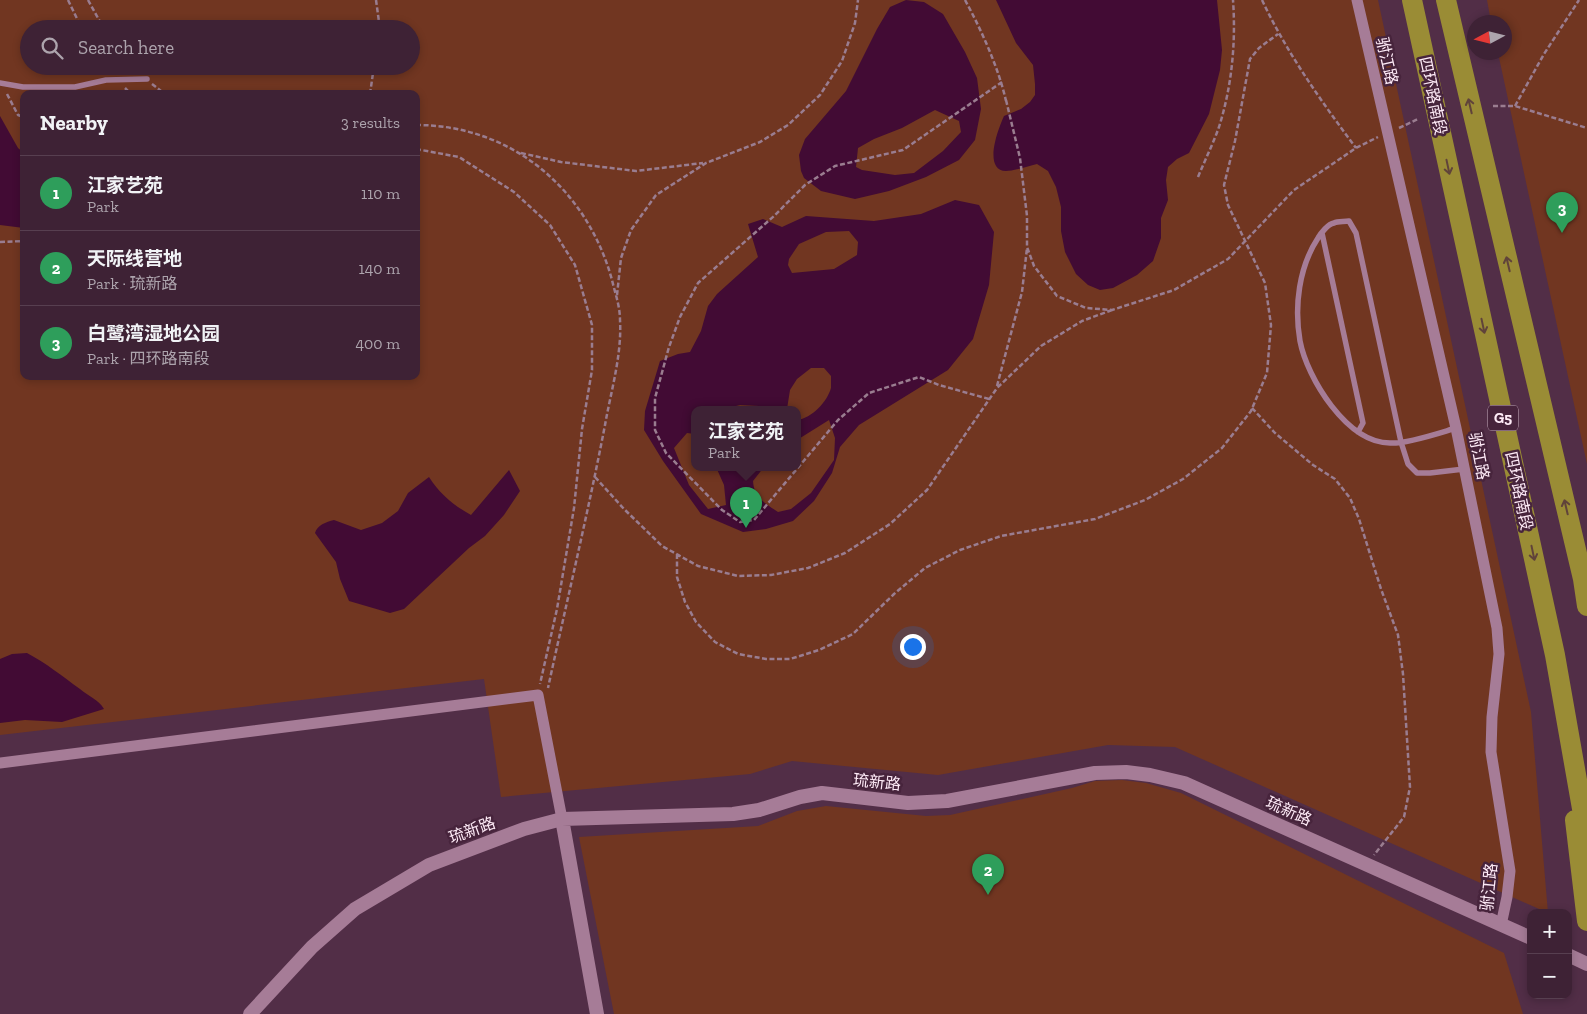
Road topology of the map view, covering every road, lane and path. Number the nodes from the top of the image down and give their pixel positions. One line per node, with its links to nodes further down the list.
1 (68, 0): 12 (path)
2 (88, 0): 13 (path)
3 (376, 0): 14 (path)
4 (858, 0): 31 (path)
5 (965, 0): 18 (path)
6 (1233, 0): 32 (path)
7 (1262, 0): 15 (path)
8 (1357, 0): 27 (street, 驸江路)
9 (1412, 0): 53 (highway, 四环路南段 / G5, one-way to 53)
10 (1446, 0): 51 (highway, 四环路南段 / G5, one-way to 10)
11 (1579, 0): 22 (path)
12 (78, 20)
13 (99, 20)
14 (379, 20)
15 (1278, 34): 28 (path); 35 (path)
16 (373, 75): 20 (path)
17 (147, 79): 19 (lane)
18 (1002, 82): 37 (path); 48 (path)
19 (1, 83): 23 (path)
20 (371, 90)
21 (1493, 106): 22 (path)
22 (1515, 106): 26 (path)
23 (20, 116)
24 (1418, 119): 27 (path)
25 (420, 126): 30 (path)
26 (1587, 128)
27 (1387, 133): 28 (path); 43 (street, 驸江路)
28 (1356, 148): 35 (path)
29 (420, 150): 54 (path)
30 (520, 153): 31 (path); 38 (path)
31 (706, 162): 38 (path)
32 (1198, 177)
33 (1322, 233): 44 (lane); 44 (lane); 45 (lane)
34 (20, 241): 36 (path)
35 (1245, 241): 39 (path); 42 (path)
36 (0, 242)
37 (1027, 247): 39 (path); 40 (path)
38 (616, 296): 49 (path)
39 (1112, 310): 40 (path)
40 (997, 388): 41 (path)
41 (989, 399): 46 (path); 50 (path)
42 (1252, 408): 50 (path); 58 (path)
43 (1456, 428): 45 (lane); 47 (street, 驸江路)
44 (1358, 432): 45 (lane)
45 (1401, 442): 47 (lane)
46 (801, 464)
47 (1464, 469): 60 (street, 驸江路)
48 (795, 471)
49 (595, 477): 50 (path); 54 (path)
50 (677, 554)
51 (1585, 589): 52 (highway, 四环路南段 / G5)
52 (1587, 606)
53 (1555, 655): 57 (highway, 四环路南段 / G5); 59 (highway)
54 (538, 695): 55 (street); 56 (street)
55 (0, 763)
56 (562, 820): 58 (street, 琉新路); 64 (street, 琉新路); 65 (street)
57 (1587, 837)
58 (1367, 865): 60 (street, 琉新路)
59 (1587, 921)
60 (1501, 925): 61 (street, 琉新路)
61 (1527, 936)
62 (1572, 957): 63 (street)
63 (1587, 964)
64 (250, 1014)
65 (597, 1014)

